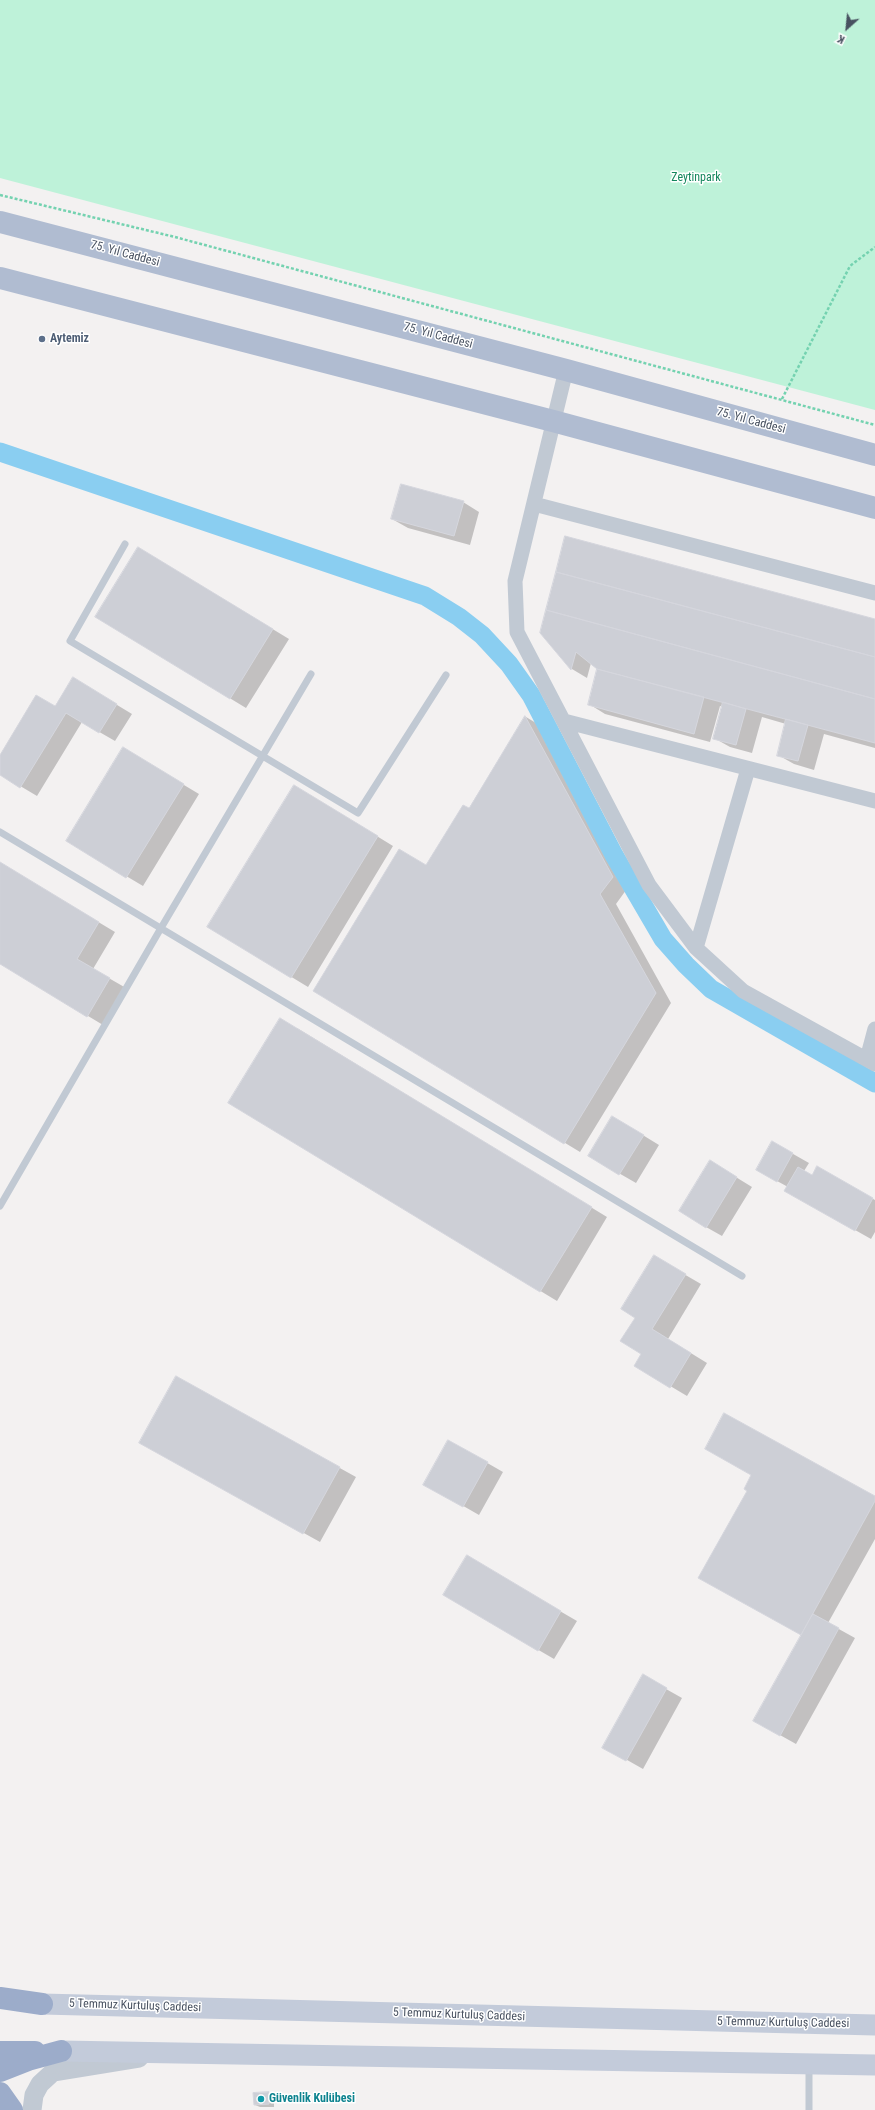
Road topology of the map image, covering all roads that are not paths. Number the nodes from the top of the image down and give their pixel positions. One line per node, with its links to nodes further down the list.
1 (0, 222): 3 (main road, 75. Yıl Caddesi)
2 (0, 278): 4 (main road)
3 (566, 370): 4 (street); 5 (main road, 75. Yıl Caddesi)
4 (553, 421): 6 (street); 7 (main road)
5 (875, 456)
6 (534, 504): 9 (street); 12 (street)
7 (875, 508)
8 (125, 544): 13 (lane)
9 (875, 593)
10 (311, 674): 13 (lane)
11 (446, 675): 13 (lane)
12 (564, 721): 14 (street); 18 (street)
13 (263, 756): 17 (lane)
14 (748, 768): 15 (street); 18 (street)
15 (875, 801)
16 (0, 832): 17 (lane)
17 (161, 928): 21 (lane); 22 (lane)
18 (696, 948): 20 (street)
19 (875, 1029): 20 (street)
20 (871, 1061)
21 (0, 1206)
22 (742, 1276)
23 (0, 1998): 24 (highway)
24 (42, 2004): 25 (highway); 26 (main road, 5 Temmuz Kurtuluş Caddesi)
25 (0, 2007)
26 (875, 2025)
27 (61, 2051): 28 (highway); 29 (main road); 32 (highway)
28 (0, 2052)
29 (174, 2052): 30 (main road); 35 (street)
30 (810, 2064): 31 (main road); 36 (lane)
31 (875, 2065)
32 (0, 2071)
33 (0, 2093): 34 (highway)
34 (12, 2110)
35 (32, 2110)
36 (808, 2110)

